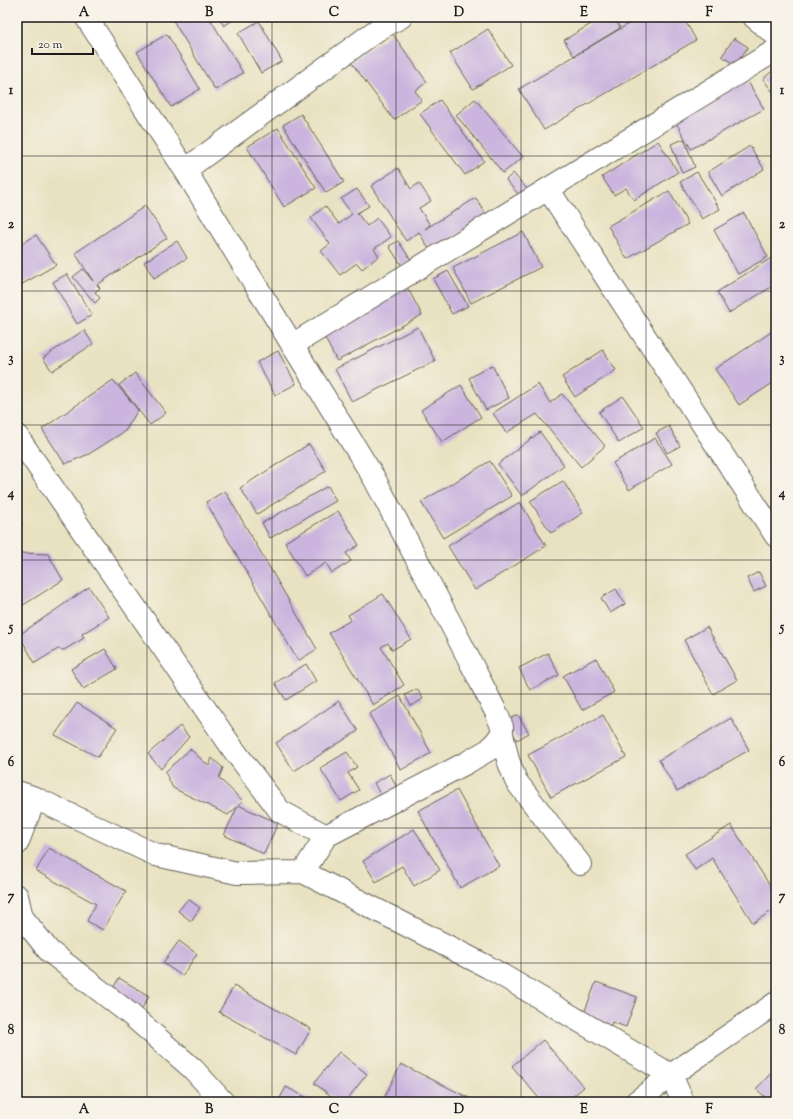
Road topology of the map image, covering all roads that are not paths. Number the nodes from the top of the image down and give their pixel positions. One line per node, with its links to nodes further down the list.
1 (86, 17): 6 (street)
2 (401, 17): 6 (street)
3 (754, 17): 4 (street)
4 (776, 35)
5 (776, 50): 7 (street)
6 (185, 170): 8 (street)
7 (548, 189): 8 (street); 10 (street)
8 (292, 345): 11 (street)
9 (19, 443): 13 (street)
10 (776, 536)
11 (502, 734): 13 (street); 15 (street)
12 (26, 795): 14 (street); 16 (street)
13 (326, 836): 16 (street)
14 (17, 844)
15 (580, 864)
16 (303, 872): 19 (street)
17 (17, 896): 20 (street)
18 (776, 1003): 19 (street)
19 (671, 1075): 21 (street); 22 (street)
20 (223, 1102)
21 (636, 1102)
22 (683, 1102)

